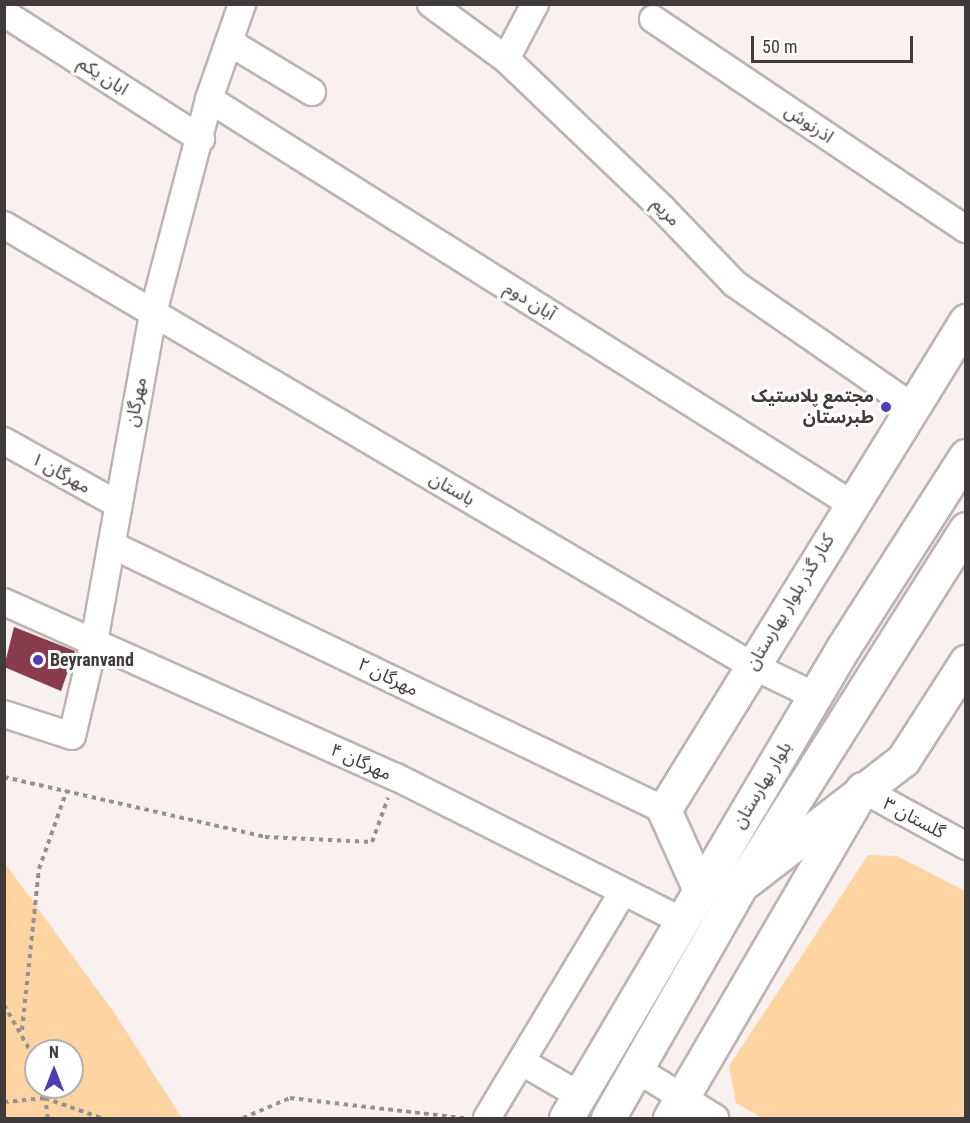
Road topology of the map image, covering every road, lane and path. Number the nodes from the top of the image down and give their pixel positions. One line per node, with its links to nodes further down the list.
1 (242, 4): 6 (street, مهرگان)
2 (431, 4): 7 (street, مریم)
3 (535, 4): 7 (street)
4 (4, 13): 10 (street, ابان یکم)
5 (653, 19): 12 (street, اذرنوش)
6 (229, 42): 8 (street); 9 (street, مهرگان)
7 (506, 59): 15 (street, مریم)
8 (312, 92)
9 (209, 99): 10 (street, مهرگان); 18 (street, آبان دوم)
10 (201, 139): 13 (street, مهرگان)
11 (4, 225): 13 (street, باستان)
12 (966, 229)
13 (153, 313): 19 (street, مهرگان); 25 (street, باستان)
14 (966, 321): 15 (main road, کنار گذر بلوار بهارستان)
15 (911, 406): 18 (main road, کنار گذر بلوار بهارستان)
16 (4, 441): 19 (street, مهرگان ۱)
17 (966, 456): 26 (main road, بلوار بهارستان)
18 (850, 503): 25 (main road, کنار گذر بلوار بهارستان)
19 (117, 504): 21 (street, مهرگان)
20 (966, 529): 34 (main road, بلوار بهارستان)
21 (112, 545): 23 (street, مهرگان); 32 (street, مهرگان ۲)
22 (4, 602): 23 (street, مهرگان ۴)
23 (94, 642): 27 (street, مهرگان); 29 (street, مهرگان ۴)
24 (966, 662): 30 (main road)
25 (751, 665): 26 (street, باستان); 32 (main road, کنار گذر بلوار بهارستان)
26 (815, 696): 35 (main road, بلوار بهارستان)
27 (4, 714)
28 (4, 777): 31 (path)
29 (396, 777): 31 (path); 36 (street, مهرگان ۴)
30 (862, 789): 33 (street, گلستان ۳); 34 (main road); 48 (main road)
31 (66, 790): 39 (path)
32 (664, 810): 35 (main road)
33 (966, 846)
34 (741, 885): 42 (main road, بلوار بهارستان)
35 (700, 890): 37 (main road, بلوار بهارستان)
36 (623, 892): 37 (street, مهرگان ۴); 41 (street)
37 (682, 921): 47 (main road, بلوار بهارستان)
38 (4, 1005): 39 (path)
39 (22, 1030): 40 (path)
40 (26, 1039)
41 (522, 1062): 47 (street); 54 (street)
42 (638, 1070): 48 (street); 55 (main road, بلوار بهارستان)
43 (35, 1099): 46 (path)
44 (45, 1099): 50 (path)
45 (48, 1099): 51 (path)
46 (4, 1102)
47 (572, 1107)
48 (675, 1107): 56 (street)
49 (250, 1117): 52 (path); 53 (path)
50 (48, 1119)
51 (101, 1119)
52 (243, 1119)
53 (469, 1119)
54 (487, 1119)
55 (608, 1119)
56 (715, 1119)

